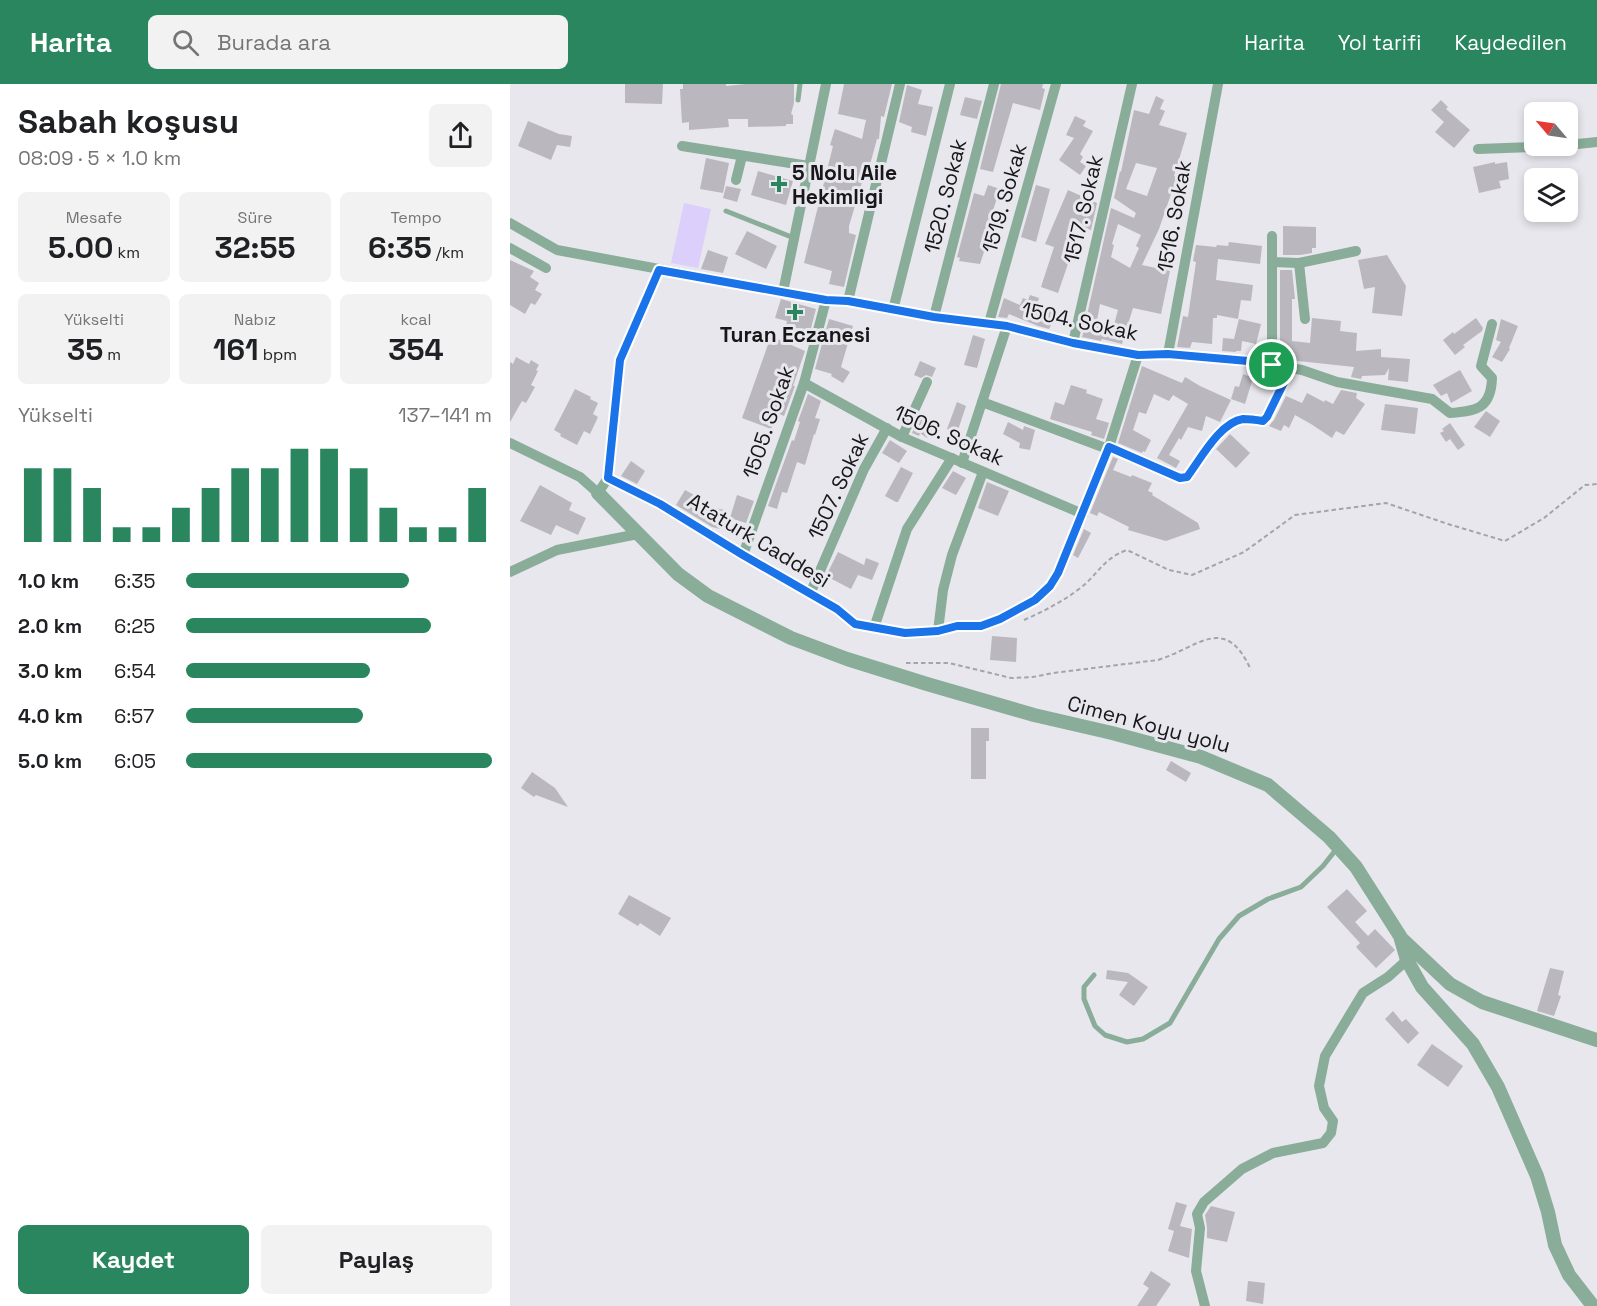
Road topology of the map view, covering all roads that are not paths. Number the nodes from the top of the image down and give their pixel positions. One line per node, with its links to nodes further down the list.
1 (800, 84): 9 (lane)
2 (826, 84): 16 (street)
3 (900, 84): 30 (street)
4 (950, 84): 31 (street)
5 (994, 84): 32 (street, 1520. Sokak)
6 (1056, 84): 34 (street, 1519. Sokak)
7 (1132, 84): 37 (street, 1517. Sokak)
8 (1218, 84): 38 (street, 1516. Sokak)
9 (798, 100)
10 (1597, 142): 11 (street)
11 (1578, 144)
12 (682, 146): 15 (street)
13 (1524, 147): 14 (street)
14 (1478, 148)
15 (741, 156): 16 (street); 17 (street)
16 (809, 166): 21 (street)
17 (736, 180)
18 (726, 212): 21 (lane)
19 (510, 223): 27 (street, 1504. Sokak)
20 (1272, 236): 24 (street)
21 (794, 238): 28 (street)
22 (510, 248): 26 (street)
23 (1356, 251): 25 (street)
24 (1272, 262): 25 (street); 40 (street)
25 (1299, 263): 33 (street)
26 (546, 268)
27 (659, 270): 28 (street, 1504. Sokak); 51 (street)
28 (783, 292): 29 (street, 1504. Sokak)
29 (826, 300): 30 (street, 1504. Sokak); 43 (street, 1505. Sokak)
30 (848, 301): 31 (street, 1504. Sokak)
31 (893, 310): 32 (street, 1504. Sokak)
32 (934, 317): 34 (street, 1504. Sokak)
33 (1305, 319)
34 (989, 323): 36 (street, 1504. Sokak)
35 (1492, 324): 41 (street, 1504. Sokak)
36 (1007, 326): 37 (street, 1504. Sokak); 44 (street)
37 (1073, 343): 39 (street, 1504. Sokak)
38 (1168, 354): 39 (street, 1504. Sokak); 40 (street, 1504. Sokak)
39 (1138, 355): 48 (street, Ataturk Caddesi)
40 (1272, 365): 41 (street, 1504. Sokak)
41 (1291, 368): 48 (street)
42 (927, 382): 46 (street)
43 (804, 383): 45 (street, 1506. Sokak); 55 (street, 1505. Sokak)
44 (982, 402): 48 (street); 49 (street)
45 (886, 428): 46 (street, 1506. Sokak); 57 (street, 1507. Sokak)
46 (902, 436): 49 (street, 1506. Sokak)
47 (510, 443): 52 (street)
48 (1109, 448): 53 (street, Ataturk Caddesi)
49 (957, 461): 50 (street, 1506. Sokak); 58 (street)
50 (983, 472): 53 (street, 1506. Sokak); 59 (street)
51 (608, 478): 52 (street); 55 (street, Ataturk Caddesi)
52 (598, 493): 54 (street, Cimen Koyu yolu)
53 (1083, 514): 59 (street, Ataturk Caddesi)
54 (638, 534): 56 (street); 60 (street, Cimen Koyu yolu)
55 (743, 555): 57 (street, Ataturk Caddesi)
56 (510, 572)
57 (810, 594): 58 (street, Ataturk Caddesi)
58 (874, 628): 59 (street, Ataturk Caddesi)
59 (938, 631)
60 (1338, 847): 61 (street, Cimen Koyu yolu); 63 (lane)
61 (1400, 936): 62 (street, Cimen Koyu yolu); 64 (street)
62 (1407, 960): 65 (street); 66 (street, Cimen Koyu yolu)
63 (1094, 975)
64 (1597, 1041)
65 (1204, 1306)
66 (1593, 1306)

